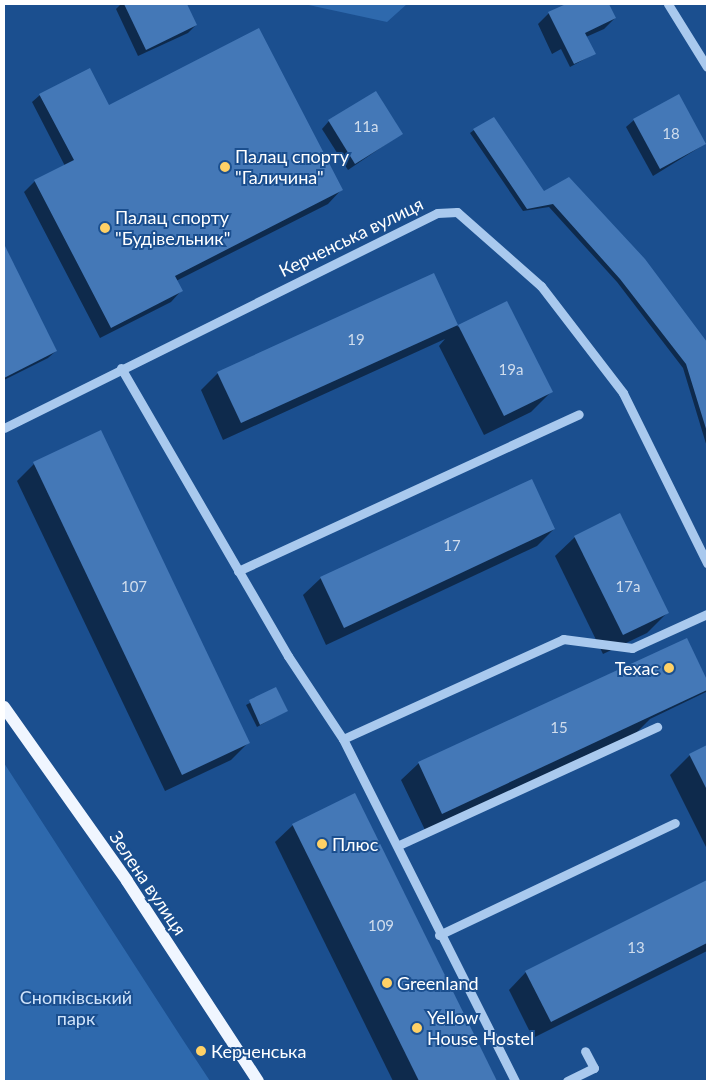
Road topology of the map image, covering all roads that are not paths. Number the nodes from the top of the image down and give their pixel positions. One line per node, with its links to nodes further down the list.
1 (668, 4): 2 (street)
2 (707, 67)
3 (121, 368): 5 (street, Керченська вулиця); 6 (street, Керченська вулиця); 7 (street)
4 (579, 414): 7 (street)
5 (4, 428)
6 (707, 564)
7 (238, 571): 11 (street)
8 (707, 614): 11 (street)
9 (4, 707): 16 (main road, Зелена вулиця)
10 (657, 727): 13 (street)
11 (343, 739): 13 (street)
12 (675, 822): 14 (street)
13 (399, 845): 14 (street)
14 (439, 934): 17 (street)
15 (586, 1051): 18 (street)
16 (258, 1081)
17 (515, 1081)
18 (567, 1081)

